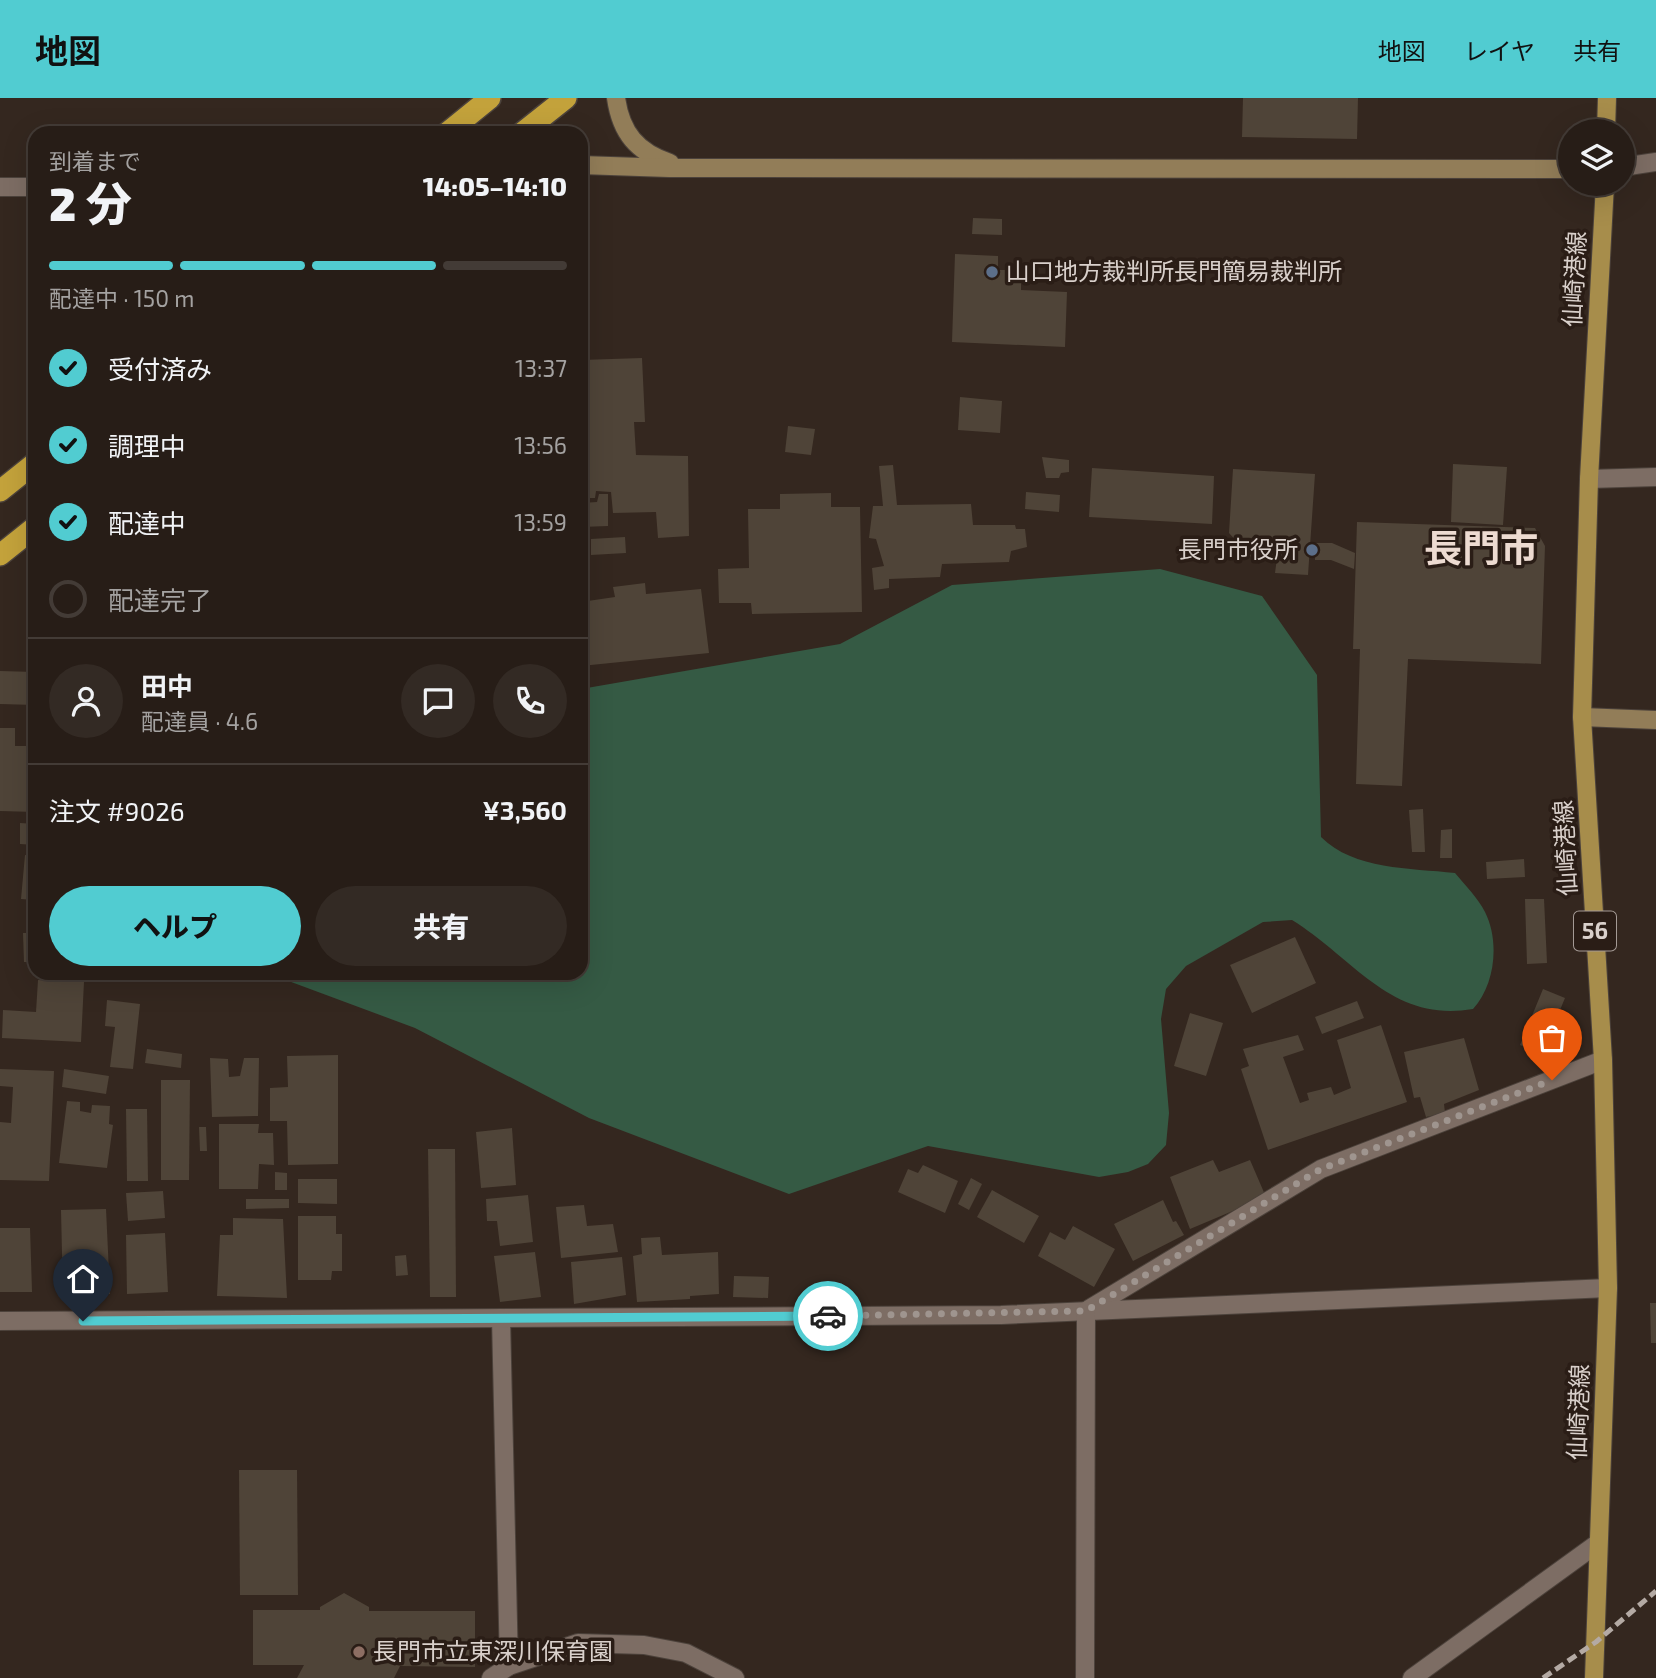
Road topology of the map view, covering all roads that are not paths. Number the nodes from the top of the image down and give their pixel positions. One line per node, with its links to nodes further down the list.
1 (490, 98): 6 (highway)
2 (566, 98): 7 (highway)
3 (616, 98): 11 (street)
4 (1607, 98): 5 (main road)
5 (1606, 119)
6 (456, 126)
7 (531, 126)
8 (1656, 162): 10 (street)
9 (588, 165): 11 (street)
10 (1635, 165)
11 (691, 168): 12 (street)
12 (1558, 169)
13 (0, 187): 14 (street)
14 (28, 187)
15 (1604, 196): 18 (main road, 仙崎港線 / 56)
16 (28, 469): 19 (highway)
17 (1656, 477): 18 (street)
18 (1589, 480): 22 (main road, 仙崎港線 / 56)
19 (0, 491)
20 (28, 533): 21 (highway)
21 (0, 555)
22 (1582, 717): 23 (street); 24 (main road, 仙崎港線 / 56)
23 (1656, 720)
24 (1603, 1060): 25 (main road, 仙崎港線 / 56); 26 (street)
25 (1608, 1288): 26 (street); 29 (main road, 仙崎港線 / 56)
26 (1086, 1311): 27 (street); 33 (street)
27 (500, 1318): 28 (street); 30 (street)
28 (0, 1321)
29 (1598, 1543): 34 (street); 35 (main road, 仙崎港線 / 56)
30 (509, 1666): 31 (street); 32 (street)
31 (491, 1678)
32 (735, 1678)
33 (1085, 1678)
34 (1412, 1678)
35 (1594, 1678)

